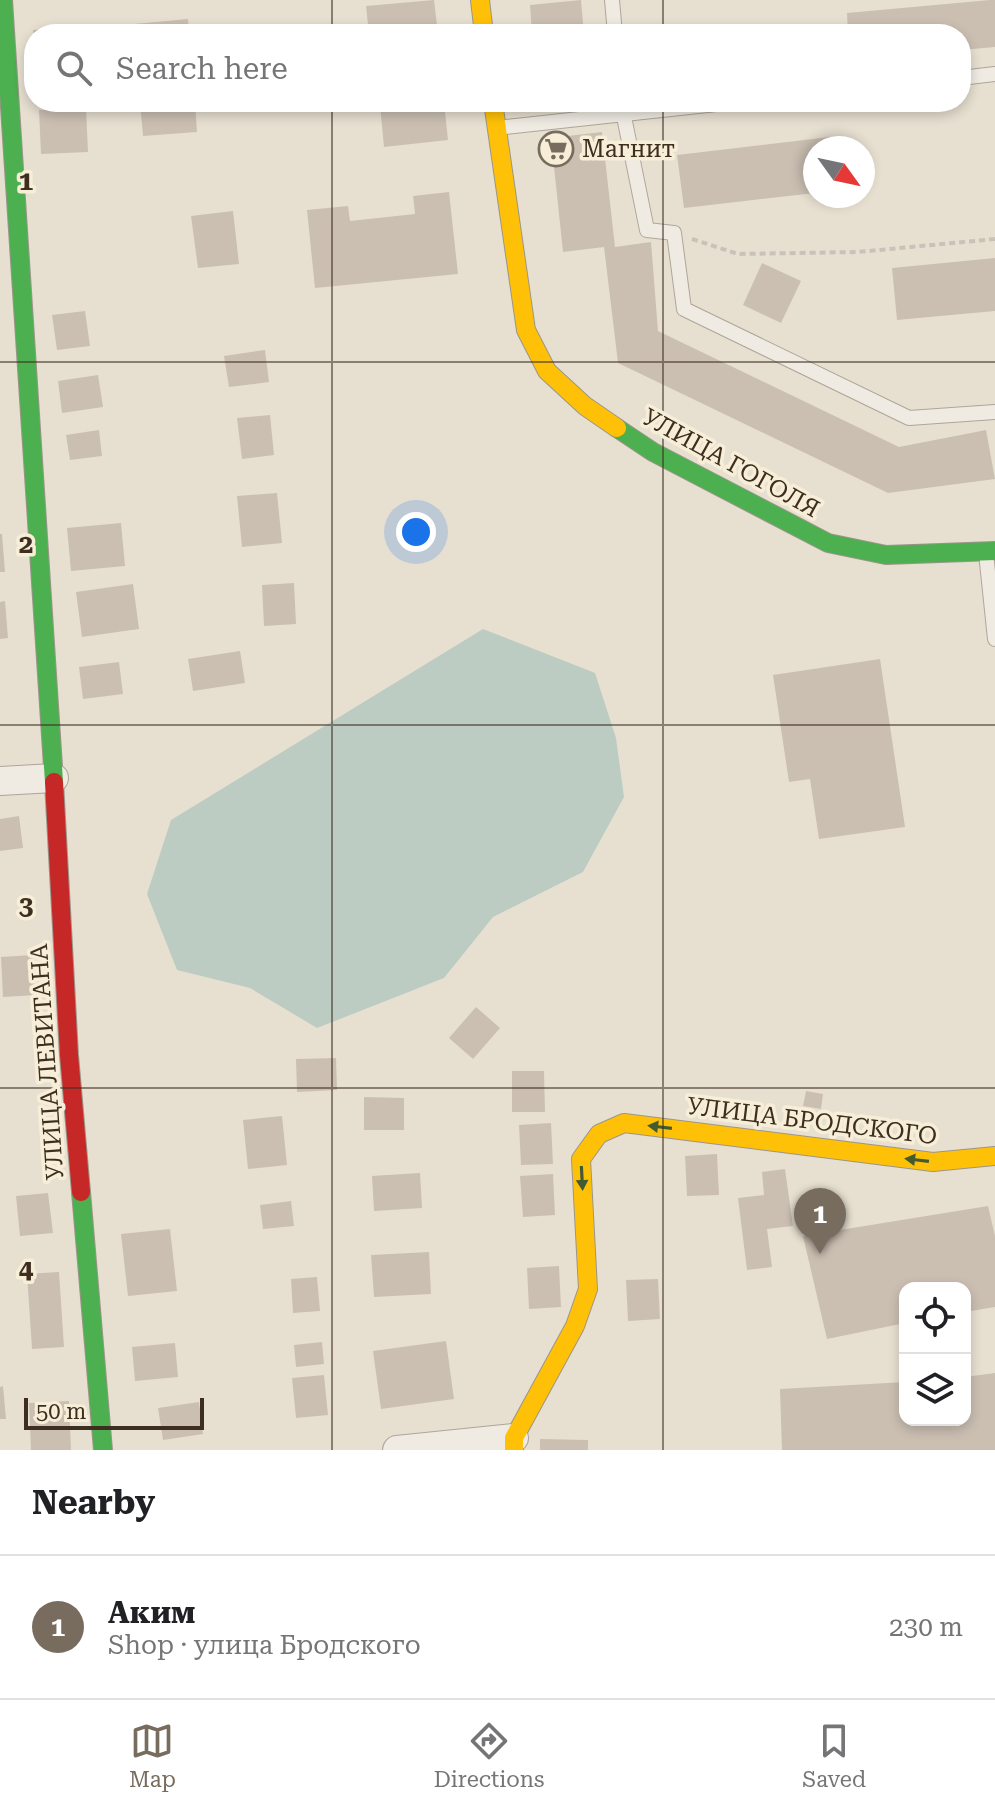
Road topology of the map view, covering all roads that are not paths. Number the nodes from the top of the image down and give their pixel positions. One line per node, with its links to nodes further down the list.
1 (3, 0): 15 (street, УЛИЦА ЛЕВИТАНА)
2 (480, 0): 4 (street)
3 (612, 0): 5 (lane)
4 (483, 24)
5 (614, 24)
6 (995, 74): 7 (lane)
7 (971, 77)
8 (494, 112): 11 (street, УЛИЦА ГОГОЛЯ)
9 (597, 112): 11 (lane)
10 (623, 112): 12 (lane)
11 (496, 128): 13 (street, УЛИЦА ГОГОЛЯ)
12 (995, 412)
13 (990, 552): 14 (lane)
14 (995, 639)
15 (54, 778): 16 (street); 19 (street, УЛИЦА ЛЕВИТАНА)
16 (0, 781)
17 (995, 1156): 18 (street, УЛИЦА БРОДСКОГО, one-way to 18)
18 (514, 1444): 20 (street)
19 (103, 1450)
20 (397, 1450)

